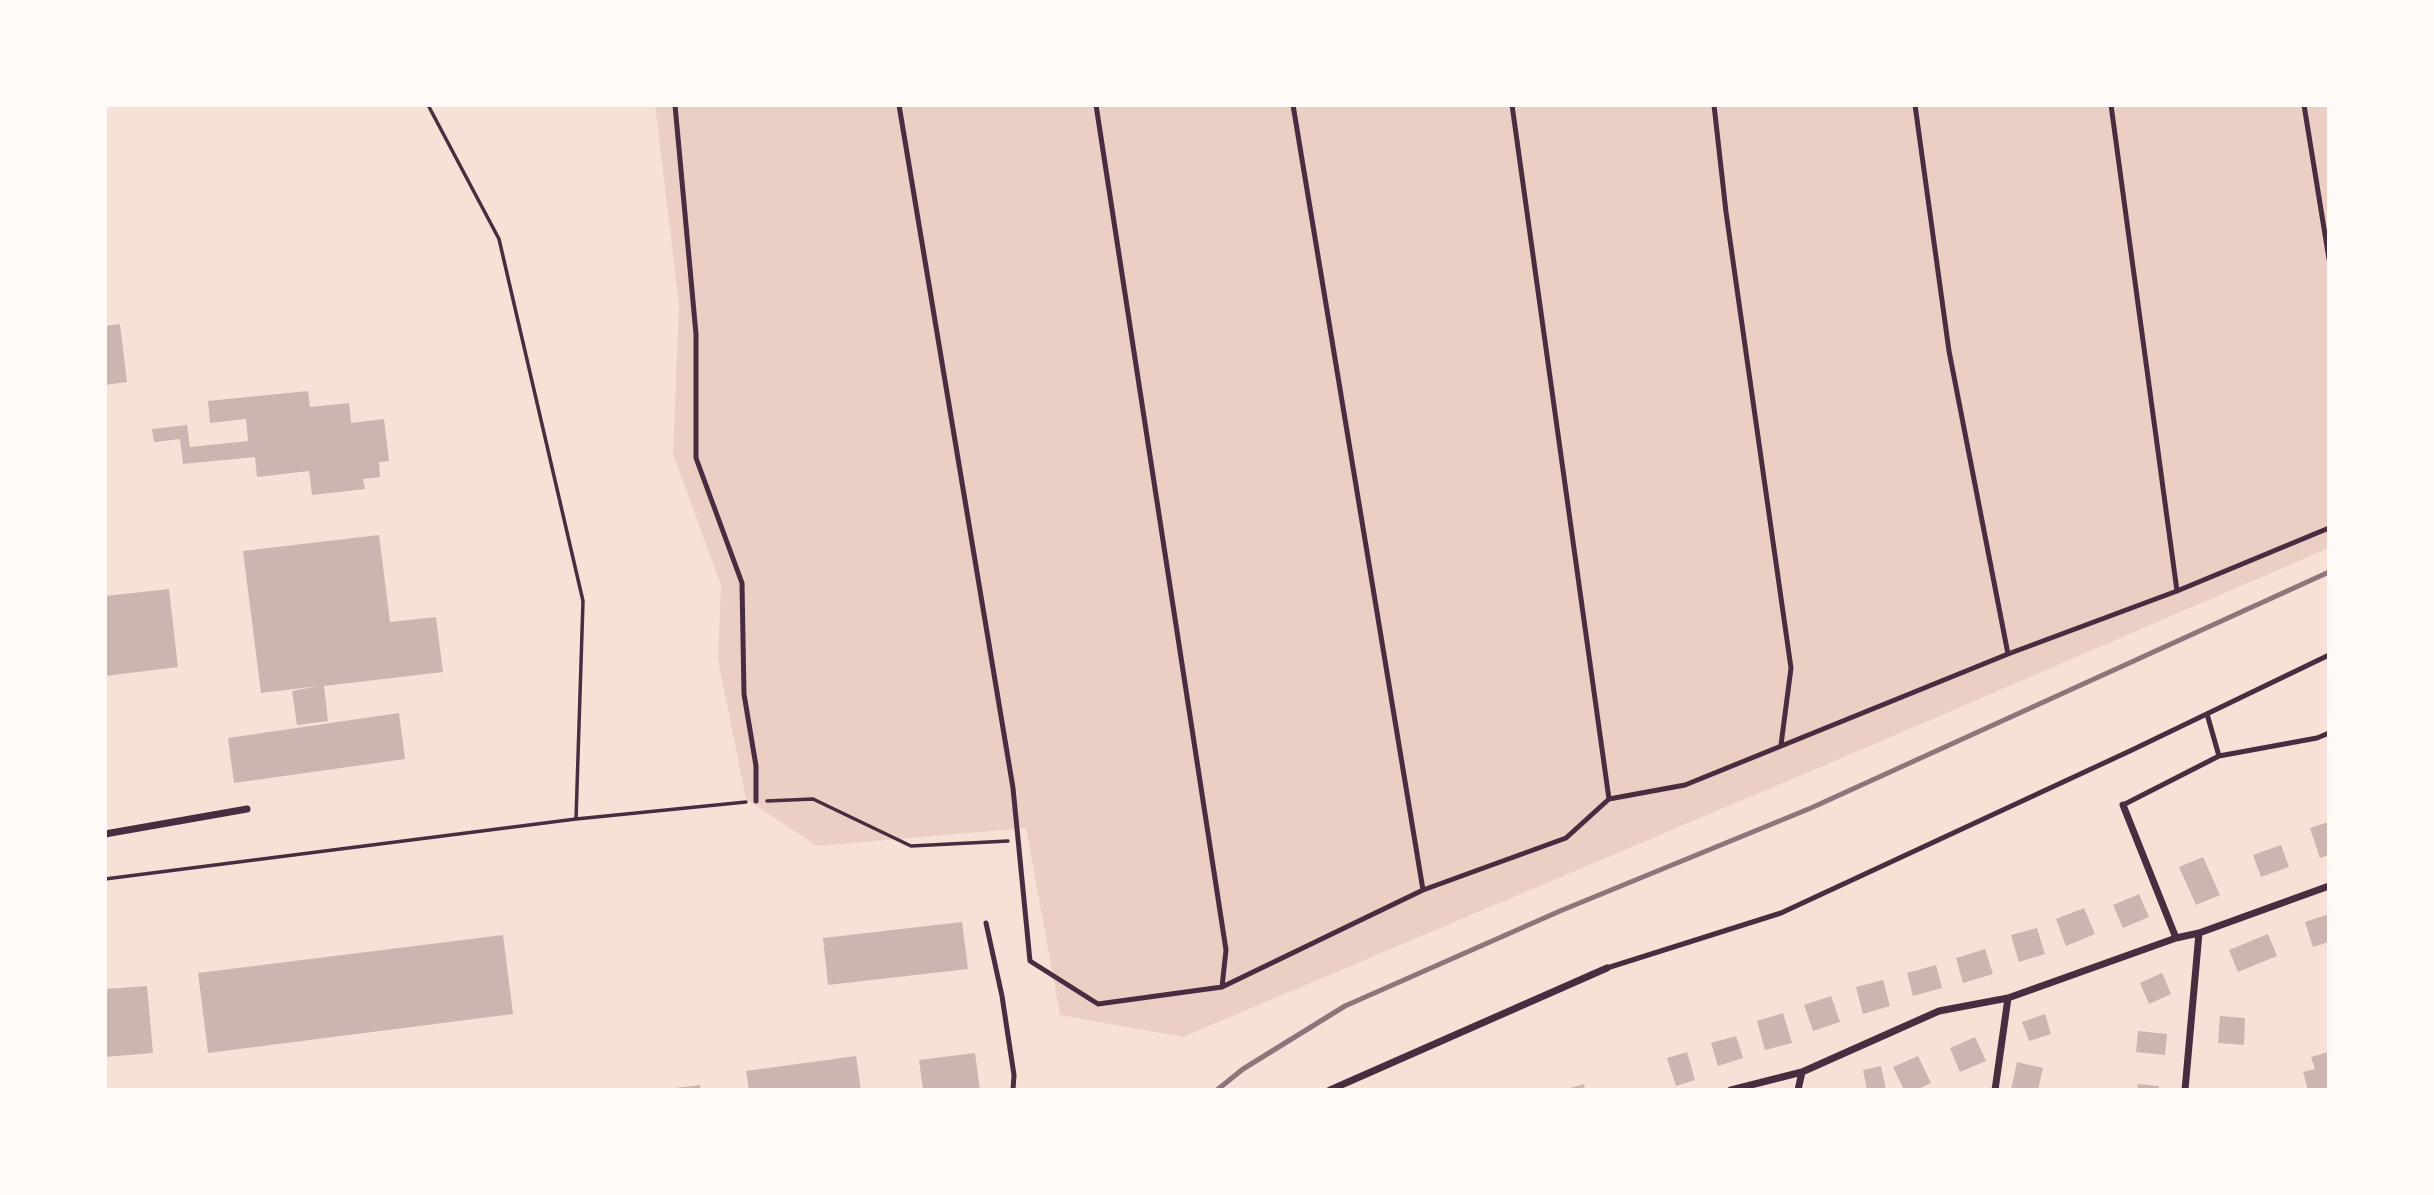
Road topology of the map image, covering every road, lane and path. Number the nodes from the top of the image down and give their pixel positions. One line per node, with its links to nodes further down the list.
1 (428, 105): 24 (path)
2 (674, 105): 21 (lane)
3 (899, 105): 26 (lane)
4 (1096, 105): 34 (lane)
5 (1293, 105): 29 (lane)
6 (1512, 105): 20 (lane)
7 (1714, 105): 18 (lane)
8 (1915, 105): 14 (lane)
9 (2111, 105): 13 (lane)
10 (2304, 105): 11 (lane)
11 (2329, 259)
12 (2329, 528): 13 (lane)
13 (2177, 591): 14 (lane)
14 (2008, 654): 18 (lane)
15 (2329, 655): 16 (lane)
16 (2207, 713): 19 (lane); 33 (lane)
17 (2329, 733): 19 (lane)
18 (1781, 744): 20 (lane)
19 (2219, 756): 22 (lane)
20 (1609, 799): 29 (lane)
21 (756, 801): 24 (path); 26 (path)
22 (2123, 805): 32 (street)
23 (247, 809): 25 (street)
24 (576, 819): 27 (path)
25 (105, 834)
26 (1018, 840): 34 (lane)
27 (105, 879)
28 (2329, 886): 31 (street)
29 (1423, 890): 34 (lane)
30 (986, 923): 37 (lane)
31 (2199, 933): 32 (street); 42 (street)
32 (2176, 938): 35 (street)
33 (1607, 968): 38 (street)
34 (1222, 987)
35 (2008, 998): 36 (street); 41 (street)
36 (1801, 1072): 39 (street); 40 (street)
37 (1013, 1090)
38 (1330, 1090)
39 (1731, 1090)
40 (1798, 1090)
41 (1995, 1090)
42 (2185, 1090)

